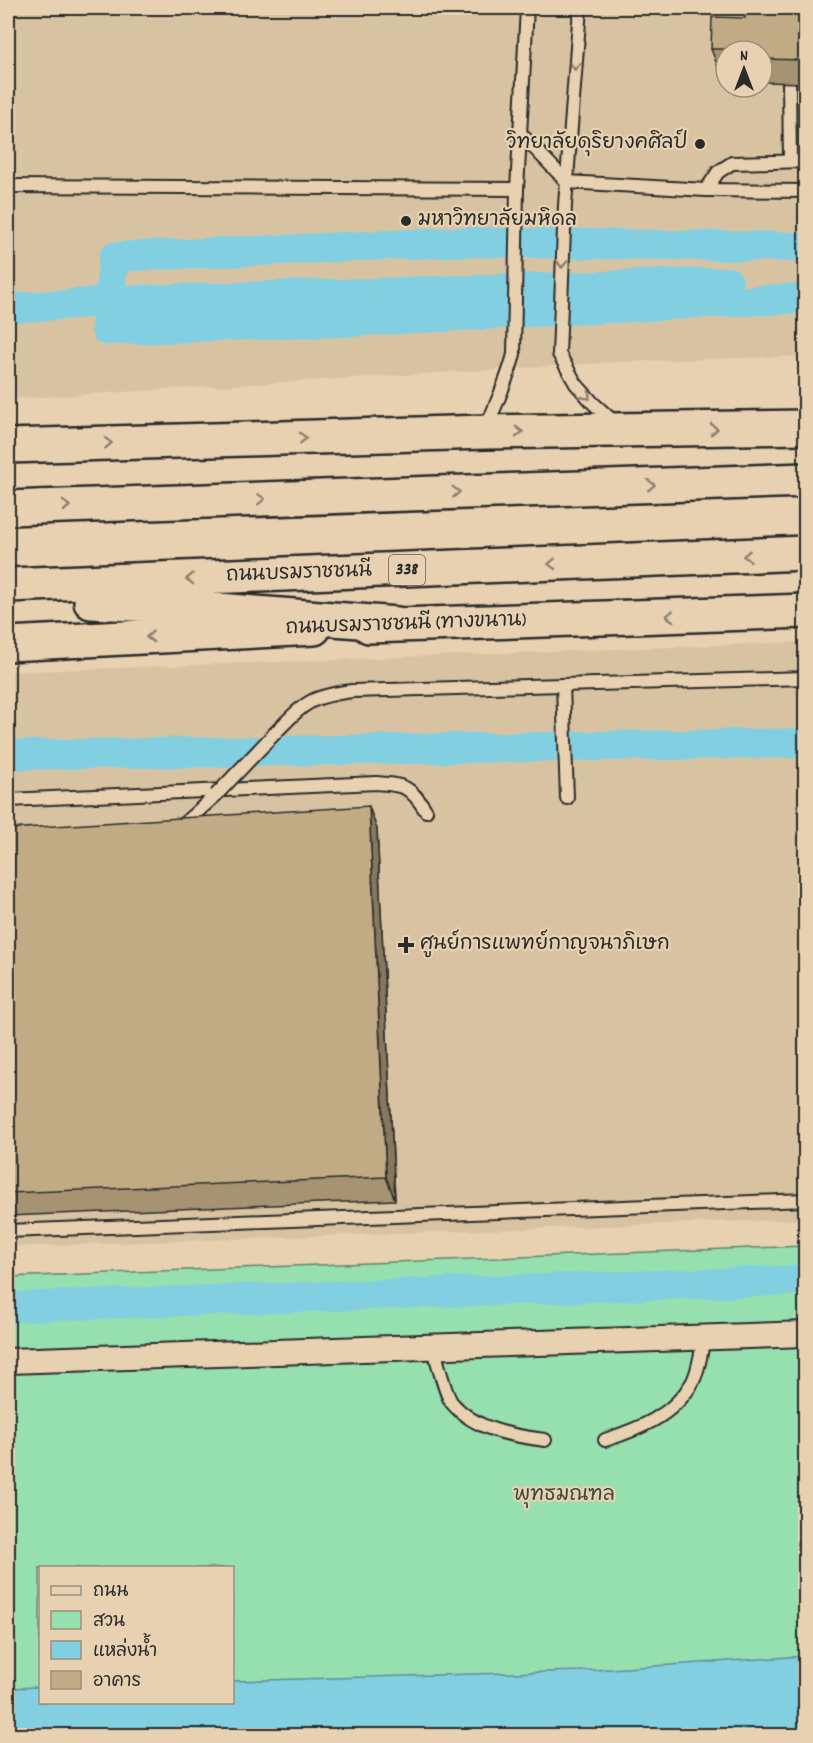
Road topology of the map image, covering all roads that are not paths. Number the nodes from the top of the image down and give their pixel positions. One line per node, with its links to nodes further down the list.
1 (527, 8): 4 (lane)
2 (580, 8): 7 (lane, one-way to 7)
3 (789, 83): 5 (lane)
4 (519, 132): 7 (lane); 9 (lane)
5 (790, 161): 6 (lane); 10 (lane)
6 (806, 161)
7 (567, 182): 10 (lane); 13 (lane, one-way to 13)
8 (8, 186): 9 (lane)
9 (517, 189): 14 (lane)
10 (706, 190): 11 (lane)
11 (806, 190)
12 (806, 427): 13 (main road, one-way to 12)
13 (623, 431): 14 (main road, one-way to 13)
14 (486, 432): 15 (main road, one-way to 14)
15 (8, 446)
16 (806, 480): 17 (main road, one-way to 16)
17 (8, 508)
18 (806, 553): 19 (main road, ถนนบรมราชชนนี / 338, one-way to 19)
19 (8, 585)
20 (8, 600): 22 (main road)
21 (806, 611): 22 (main road, ถนนบรมราชชนนี (ทางขนาน), one-way to 22)
22 (397, 624): 23 (main road, ถนนบรมราชชนนี (ทางขนาน), one-way to 23)
23 (8, 644)
24 (806, 678): 25 (lane)
25 (563, 685): 26 (lane); 29 (lane, bridge)
26 (567, 798)
27 (8, 800): 28 (lane)
28 (426, 811)
29 (166, 830)
30 (806, 1200): 31 (lane)
31 (8, 1231)
32 (806, 1334): 33 (street)
33 (704, 1338): 34 (street); 37 (lane)
34 (433, 1346): 35 (street); 36 (lane)
35 (8, 1361)
36 (545, 1440)
37 (605, 1440)

